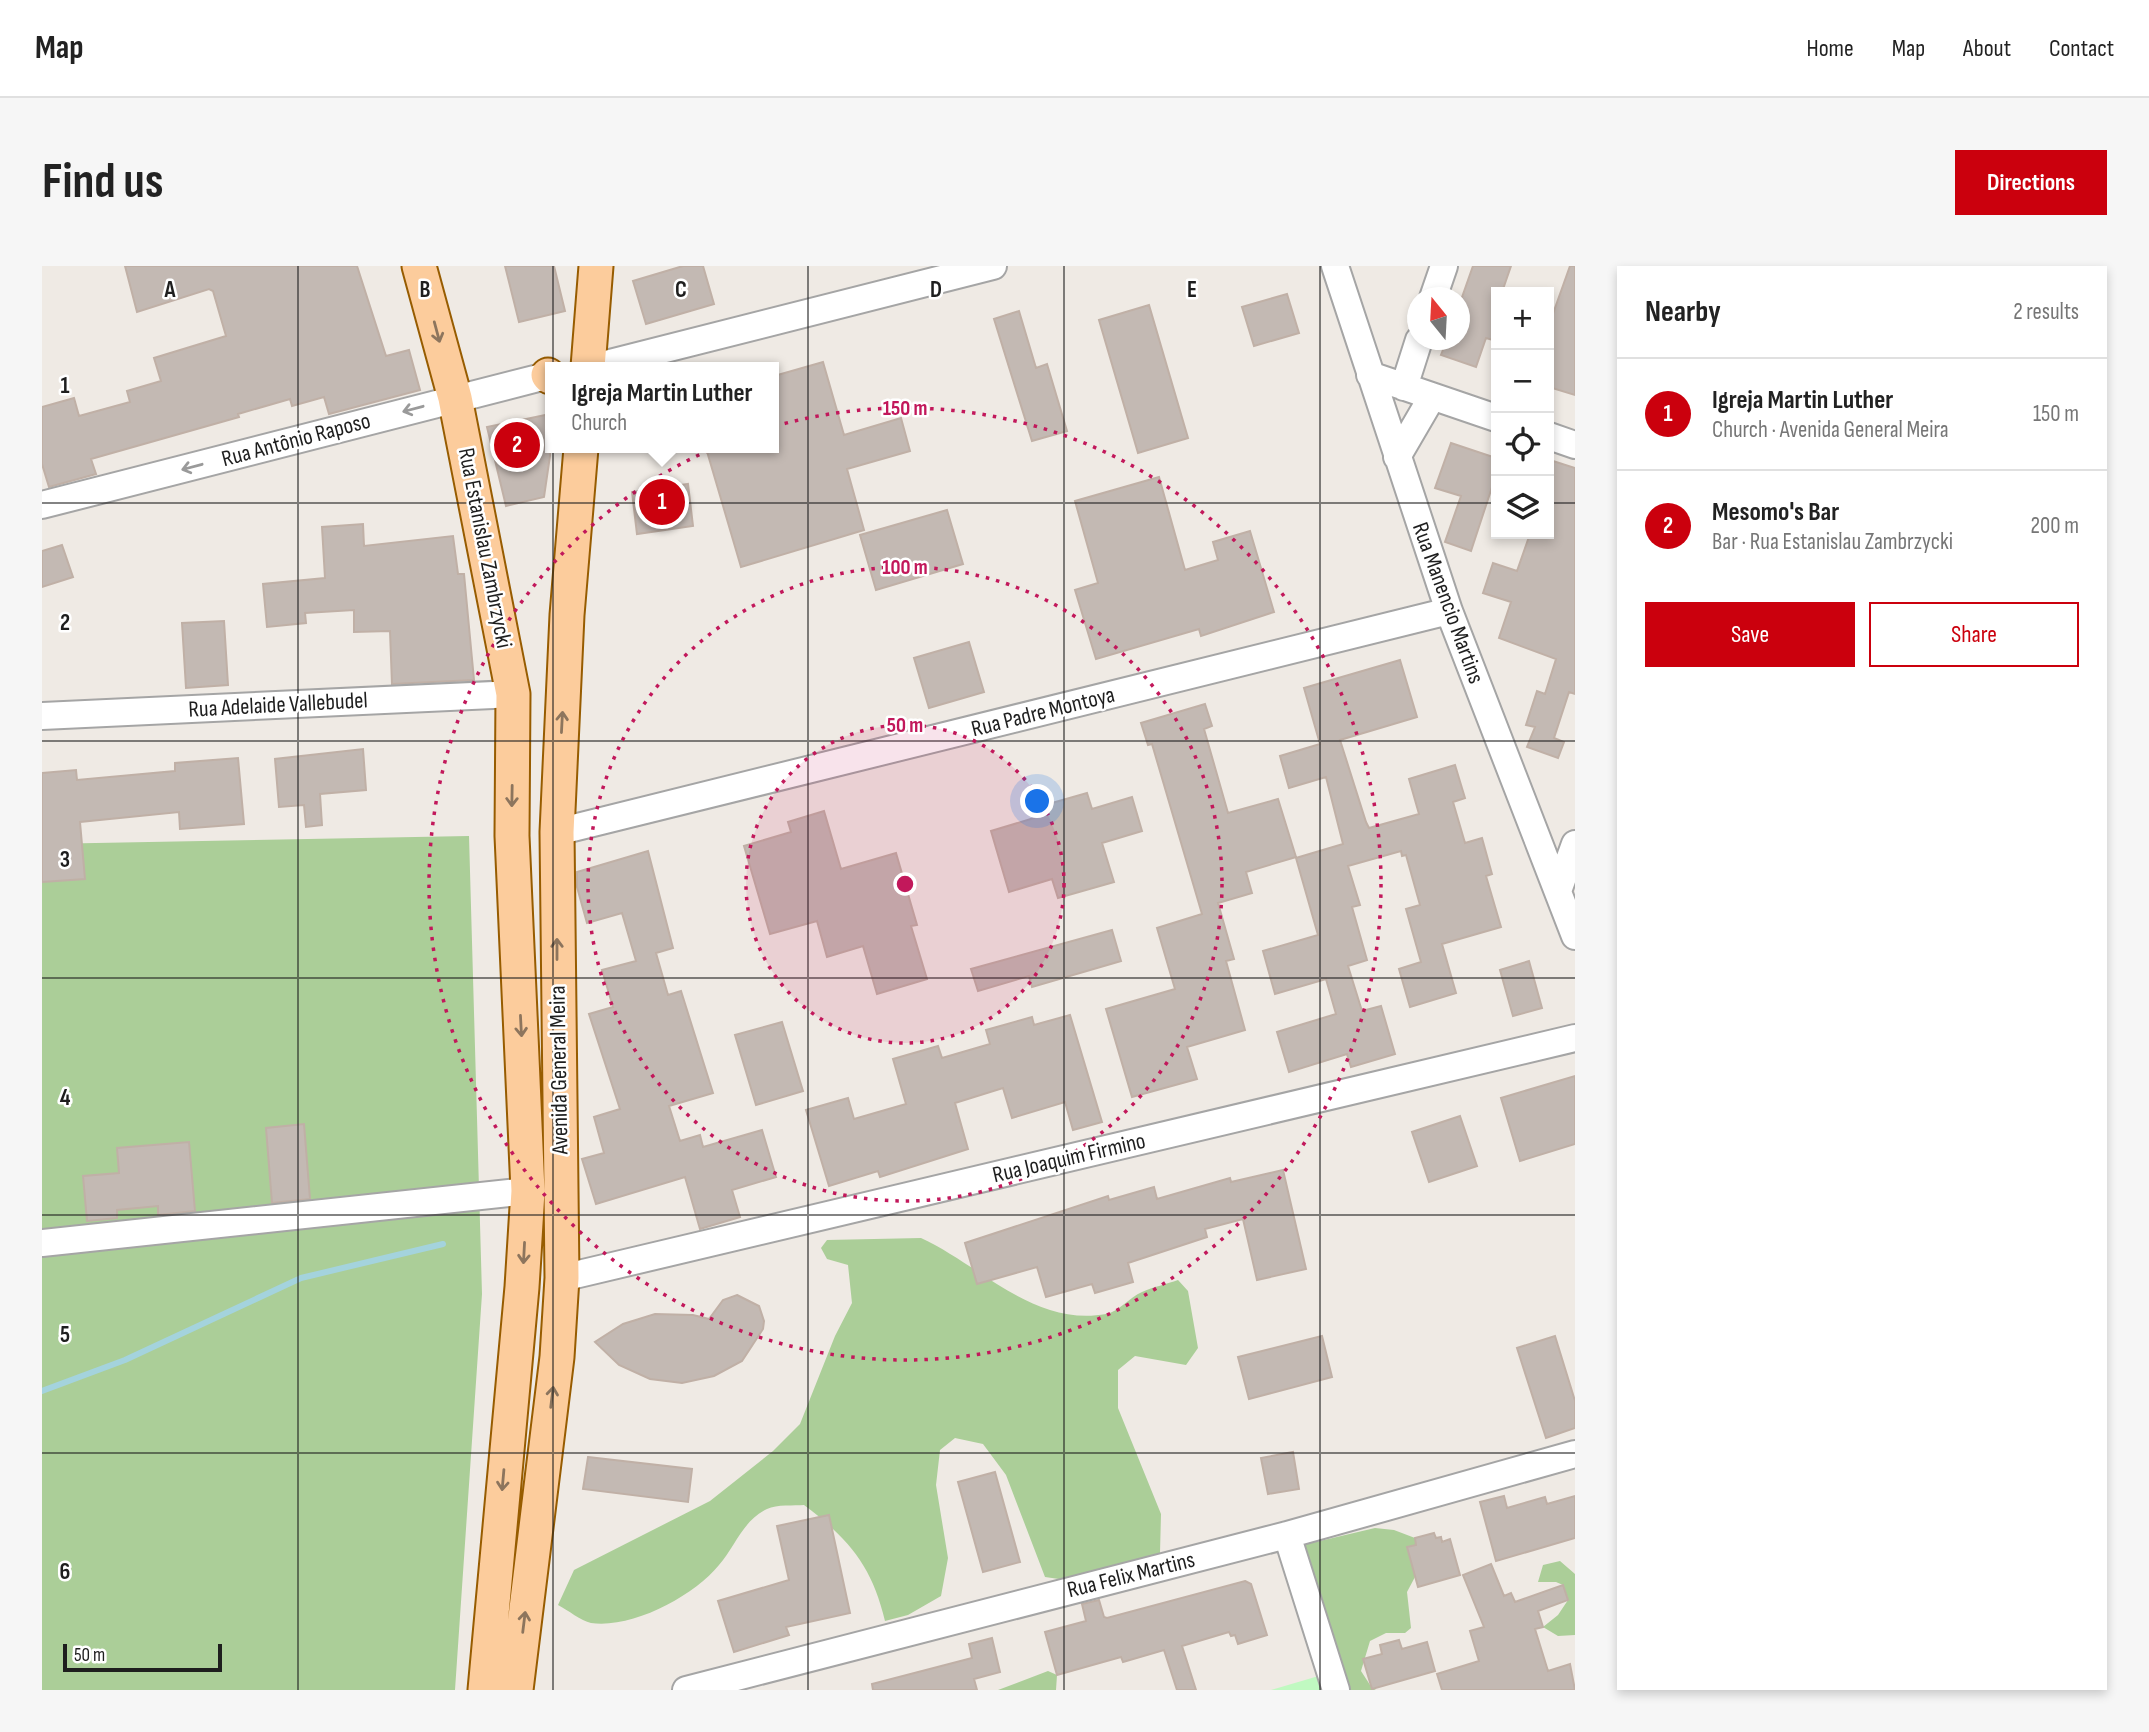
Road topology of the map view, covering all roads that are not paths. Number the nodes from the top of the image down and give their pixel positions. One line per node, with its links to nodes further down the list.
1 (419, 266): 14 (main road, Rua Estanislau Zambrzycki, one-way to 14)
2 (596, 266): 8 (main road)
3 (993, 266): 9 (street)
4 (1335, 266): 10 (street, Rua Manencio Martins)
5 (1444, 266): 6 (street)
6 (1437, 287)
7 (1416, 350): 12 (street)
8 (588, 362)
9 (614, 362)
10 (1370, 375): 12 (street); 19 (street, Rua Manencio Martins)
11 (545, 377): 14 (street, Rua Antônio Raposo)
12 (1404, 387): 13 (street)
13 (1432, 397): 15 (street); 19 (street)
14 (455, 398): 20 (street, Rua Antônio Raposo, one-way to 20); 22 (main road, Rua Estanislau Zambrzycki)
15 (1491, 416)
16 (1554, 438): 17 (street)
17 (1575, 445)
18 (582, 453): 24 (main road, Avenida General Meira, one-way to 18)
19 (1397, 457): 21 (street, Rua Manencio Martins)
20 (42, 505)
21 (1449, 611): 24 (street, Rua Padre Montoya); 27 (street, Rua Manencio Martins)
22 (513, 694): 23 (street, Rua Adelaide Vallebudel); 25 (main road, Rua Estanislau Zambrzycki, one-way to 25)
23 (42, 716)
24 (557, 832): 25 (main road); 32 (main road, Avenida General Meira, one-way to 24)
25 (512, 836): 30 (main road, Avenida General Meira, one-way to 30)
26 (1575, 844): 27 (street)
27 (1558, 891): 28 (street, Rua Manencio Martins)
28 (1575, 936)
29 (1575, 1038): 32 (street, Rua Joaquim Firmino)
30 (528, 1191): 31 (street); 35 (main road, Avenida General Meira, one-way to 35)
31 (42, 1243)
32 (562, 1278): 36 (main road, Avenida General Meira, one-way to 32)
33 (1575, 1454): 34 (street, Rua Felix Martins)
34 (1287, 1535): 37 (street, Rua Felix Martins); 38 (street)
35 (485, 1690)
36 (516, 1690)
37 (686, 1690)
38 (1336, 1690)

